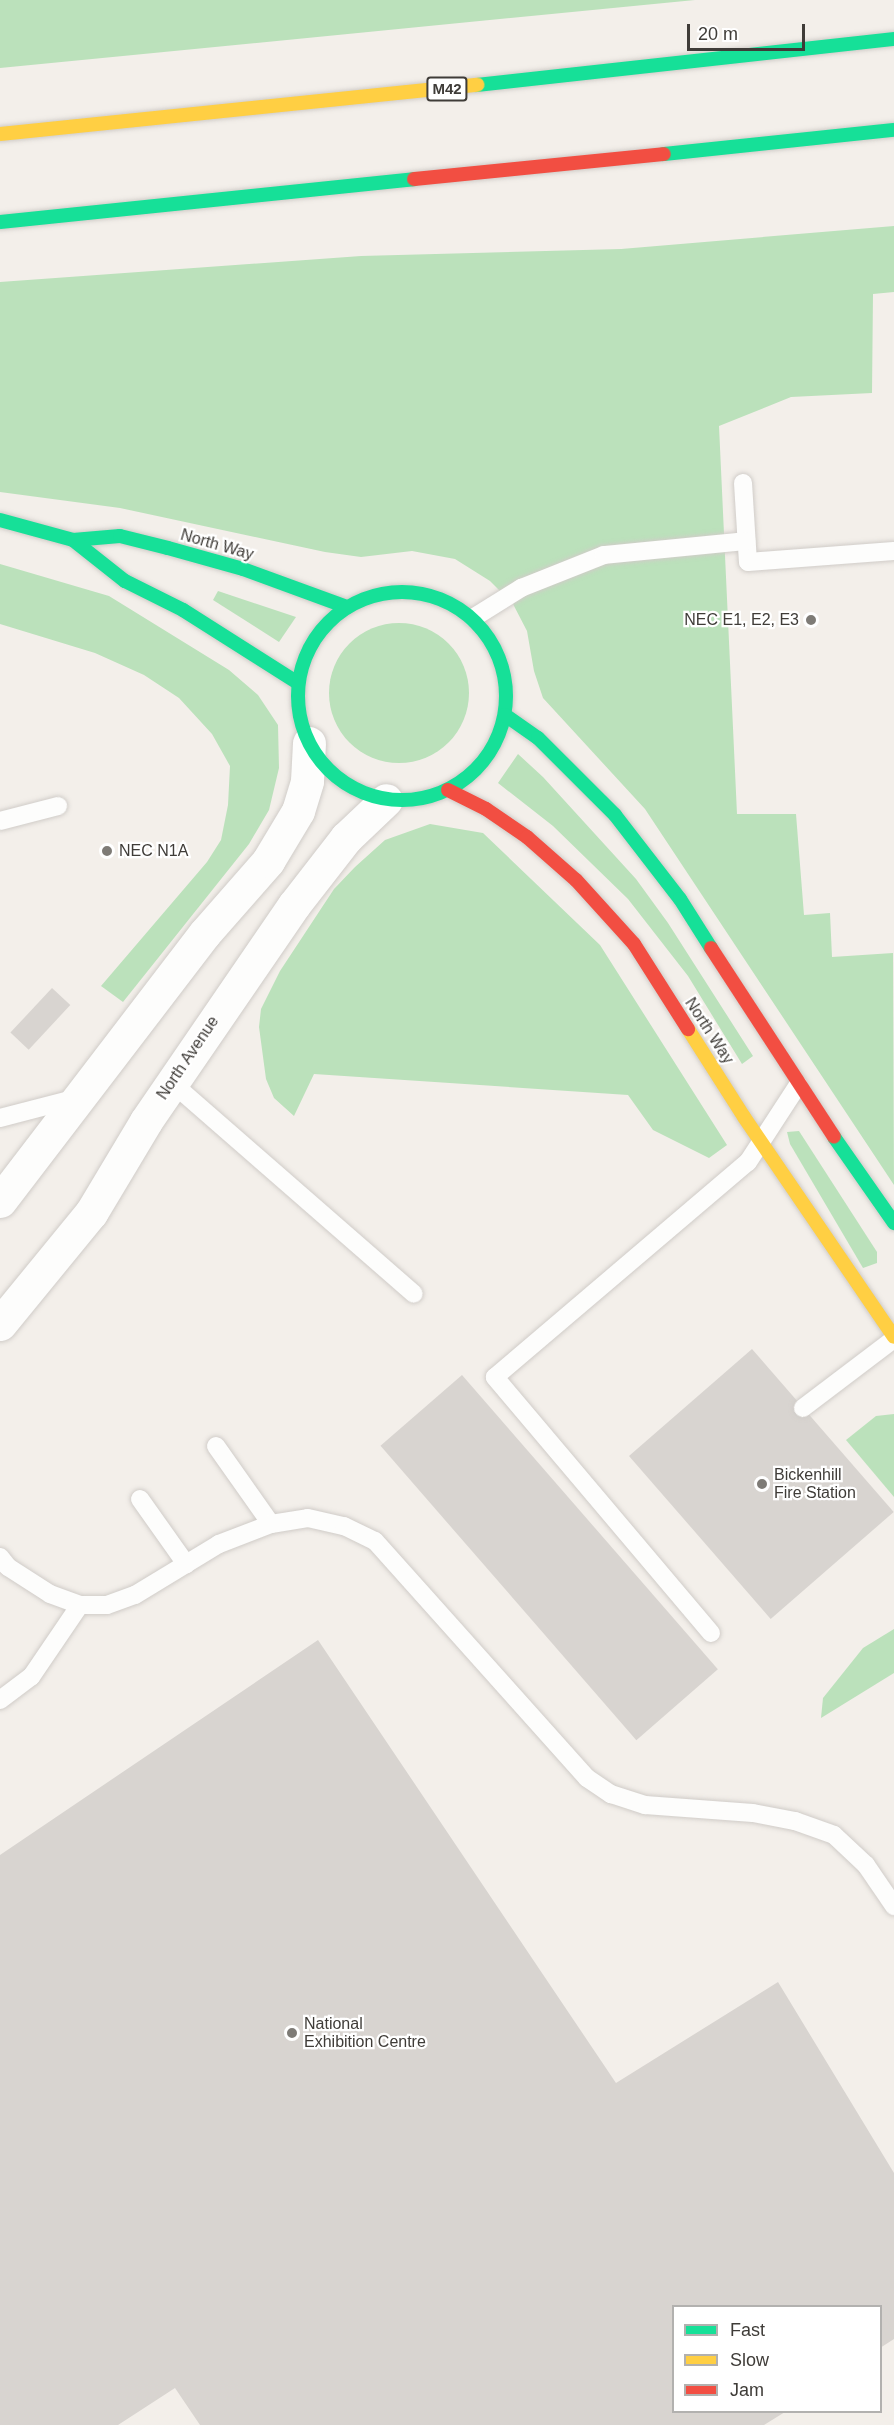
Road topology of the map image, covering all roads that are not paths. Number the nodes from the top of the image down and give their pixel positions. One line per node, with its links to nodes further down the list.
1 (894, 39): 3 (main road, M42)
2 (894, 130): 4 (main road)
3 (0, 134)
4 (0, 222)
5 (742, 483): 8 (lane)
6 (0, 520): 7 (main road, North Way)
7 (73, 540): 10 (main road, North Way); 12 (main road, North Way)
8 (746, 541): 9 (lane); 11 (lane)
9 (894, 551)
10 (347, 607): 11 (main road); 12 (main road)
11 (473, 618): 13 (main road)
12 (298, 683): 14 (main road)
13 (505, 715): 15 (main road); 20 (main road)
14 (309, 743): 16 (main road); 21 (street)
15 (448, 790): 16 (main road); 23 (main road, North Way)
16 (386, 800): 19 (street, North Avenue)
17 (58, 806): 18 (lane)
18 (0, 821)
19 (171, 1082): 26 (lane); 27 (street, North Avenue)
20 (798, 1085): 23 (lane); 25 (main road)
21 (79, 1097): 22 (lane); 24 (street)
22 (0, 1118)
23 (761, 1142): 28 (main road, North Way); 36 (lane)
24 (0, 1201)
25 (894, 1224)
26 (414, 1294)
27 (0, 1324)
28 (894, 1338): 29 (lane)
29 (803, 1408)
30 (216, 1446): 32 (lane)
31 (140, 1499): 34 (lane)
32 (272, 1524): 34 (lane); 38 (lane)
33 (0, 1557): 35 (lane)
34 (186, 1564): 35 (lane)
35 (80, 1605): 37 (lane)
36 (711, 1633)
37 (0, 1700)
38 (894, 1906)

